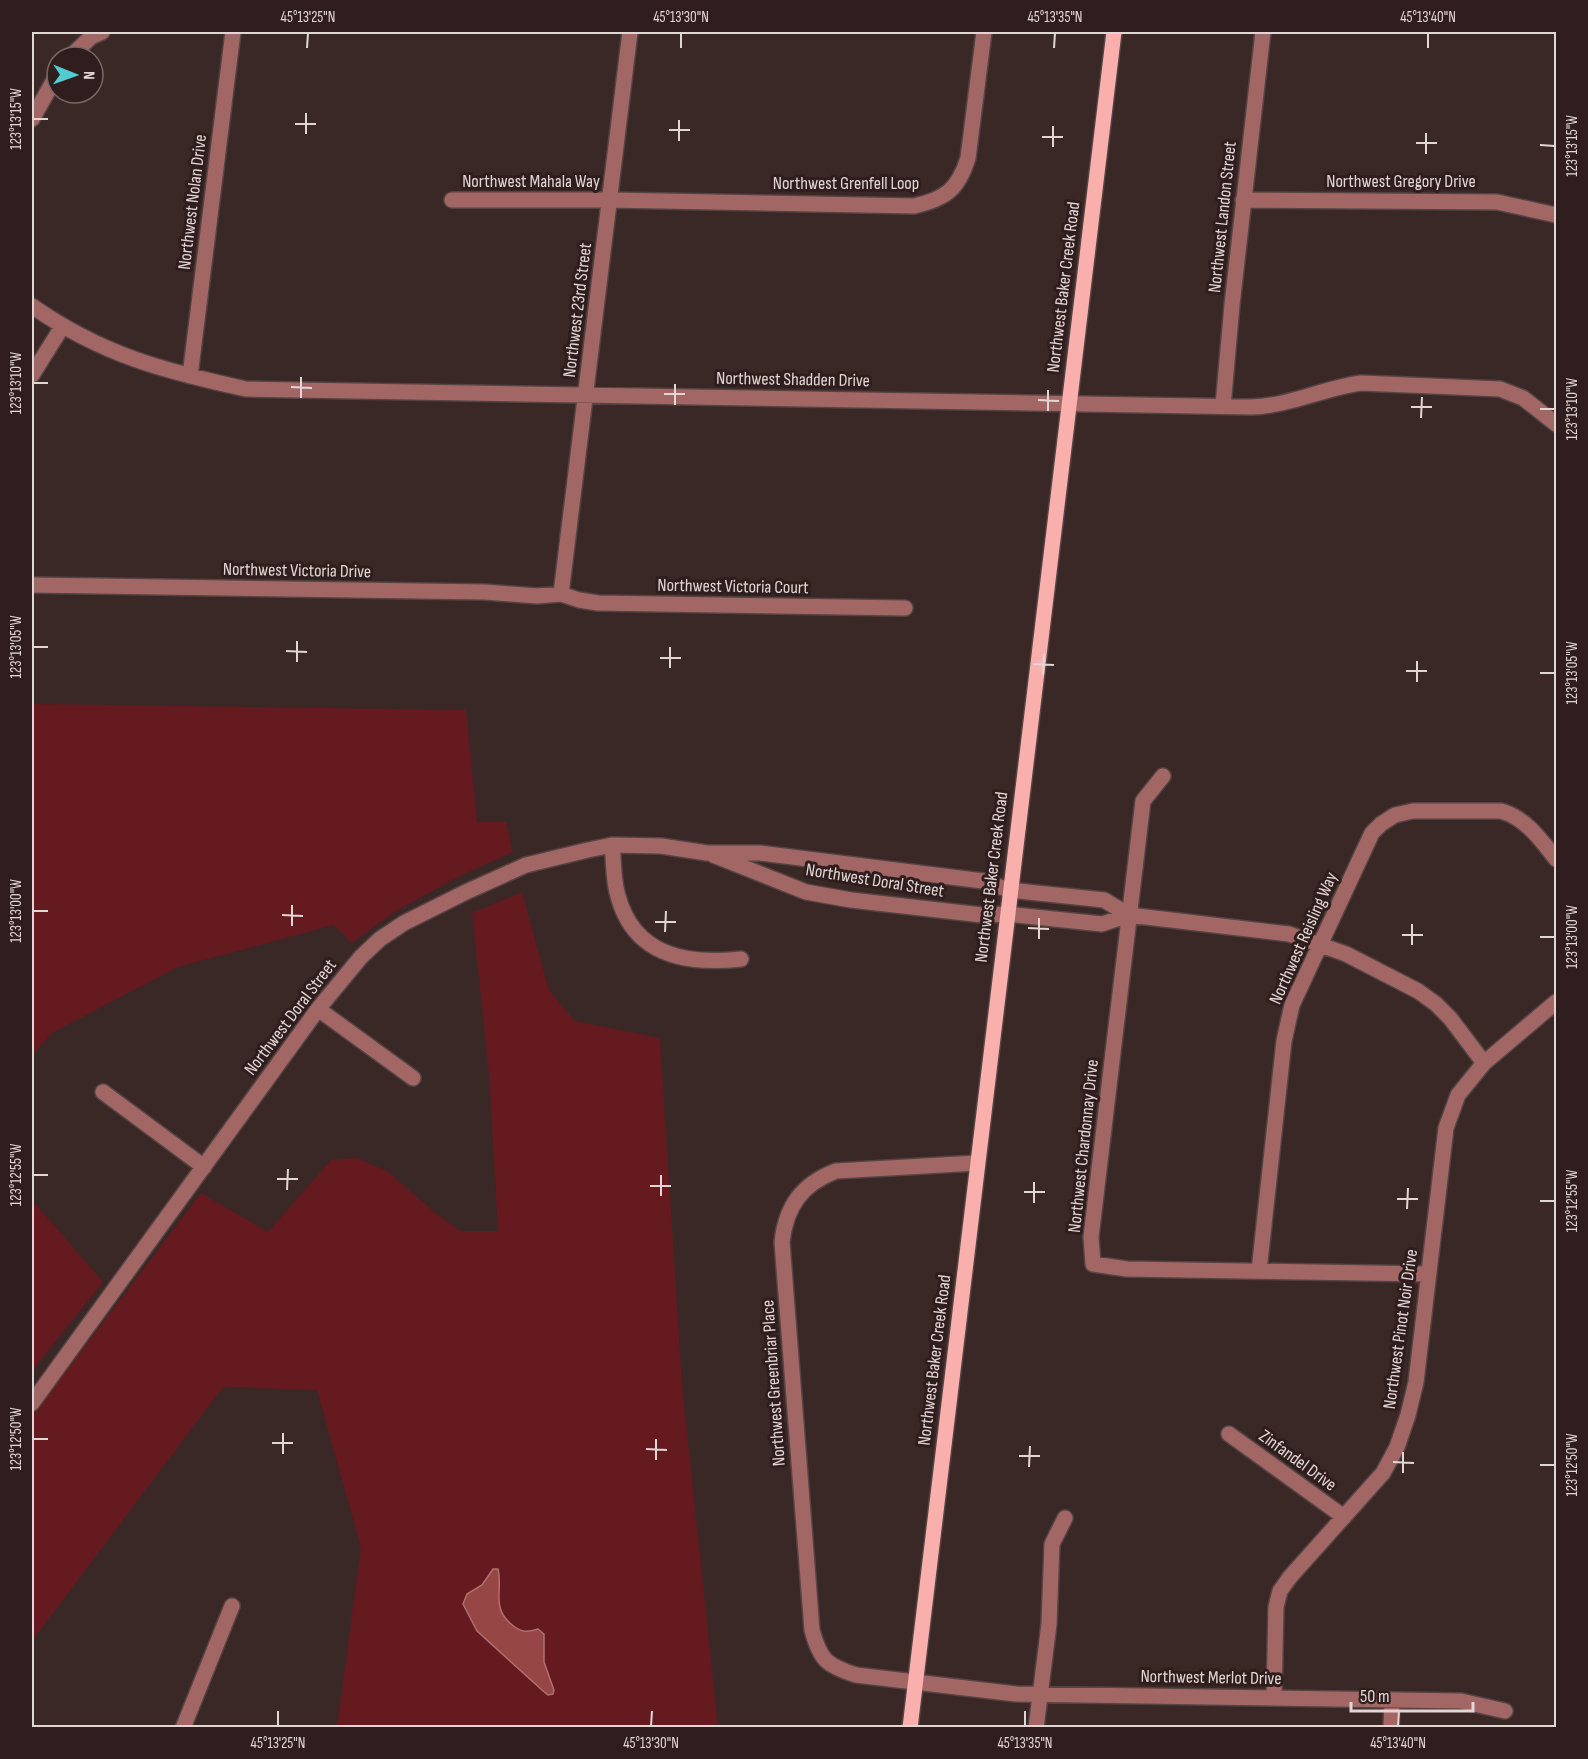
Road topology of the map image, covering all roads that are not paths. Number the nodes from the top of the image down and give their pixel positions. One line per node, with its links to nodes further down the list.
1 (102, 32): 7 (street)
2 (233, 32): 17 (street, Northwest Nolan Drive)
3 (630, 32): 11 (street, Northwest 23rd Street)
4 (984, 32): 11 (street, Northwest Grenfell Loop)
5 (1114, 32): 19 (main road, Northwest Baker Creek Road)
6 (1263, 32): 12 (street, Northwest Landon Street)
7 (83, 45)
8 (45, 96): 9 (street)
9 (32, 119)
10 (452, 200): 11 (street, Northwest Mahala Way)
11 (610, 200): 18 (street, Northwest 23rd Street)
12 (1243, 200): 13 (street, Northwest Gregory Drive); 20 (street, Northwest Landon Street)
13 (1557, 215)
14 (32, 306): 15 (street, Northwest Shadden Drive)
15 (62, 327): 16 (street); 17 (street, Northwest Shadden Drive)
16 (32, 375)
17 (190, 376): 18 (street, Northwest Shadden Drive)
18 (586, 395): 19 (street, Northwest Shadden Drive); 23 (street, Northwest 23rd Street)
19 (1068, 403): 20 (street, Northwest Shadden Drive); 29 (main road, Northwest Baker Creek Road)
20 (1223, 406): 21 (street, Northwest Shadden Drive)
21 (1557, 424)
22 (32, 585): 23 (street, Northwest Victoria Drive)
23 (561, 594): 24 (street, Northwest Victoria Court)
24 (905, 608)
25 (1163, 776): 31 (street)
26 (612, 845): 27 (street, Northwest Doral Street); 33 (street); 35 (street, Northwest Doral Street)
27 (707, 853): 29 (street, Northwest Doral Street); 30 (street, Northwest Doral Street)
28 (1557, 859): 32 (street, Northwest Reisling Way)
29 (1010, 890): 30 (main road, Northwest Baker Creek Road); 31 (street, Northwest Doral Street)
30 (1007, 914): 31 (street, Northwest Doral Street); 39 (main road, Northwest Baker Creek Road)
31 (1129, 915): 32 (street); 41 (street, Northwest Chardonnay Drive)
32 (1321, 944): 36 (street); 41 (street, Northwest Reisling Way)
33 (741, 959)
34 (1557, 1002): 36 (street, Northwest Pinot Noir Drive)
35 (318, 1009): 37 (street); 40 (street, Northwest Doral Street)
36 (1484, 1063): 42 (street, Northwest Pinot Noir Drive)
37 (413, 1078)
38 (104, 1092): 40 (street)
39 (977, 1163): 48 (main road, Northwest Baker Creek Road); 48 (street, Northwest Greenbriar Place)
40 (204, 1167): 43 (street, Northwest Doral Street)
41 (1258, 1271): 42 (street, Northwest Chardonnay Drive)
42 (1428, 1274): 45 (street, Northwest Pinot Noir Drive)
43 (32, 1403)
44 (1228, 1434): 45 (street, Zinfandel Drive)
45 (1344, 1517): 50 (street, Northwest Pinot Noir Drive)
46 (1065, 1518): 49 (street)
47 (232, 1606): 53 (street)
48 (915, 1683): 49 (street, Northwest Merlot Drive); 54 (main road, Northwest Baker Creek Road)
49 (1040, 1694): 50 (street, Northwest Merlot Drive); 55 (street)
50 (1274, 1698): 51 (street, Northwest Merlot Drive)
51 (1392, 1700): 52 (street, Northwest Merlot Drive); 56 (street)
52 (1505, 1711)
53 (183, 1728)
54 (910, 1728)
55 (1036, 1728)
56 (1391, 1728)

